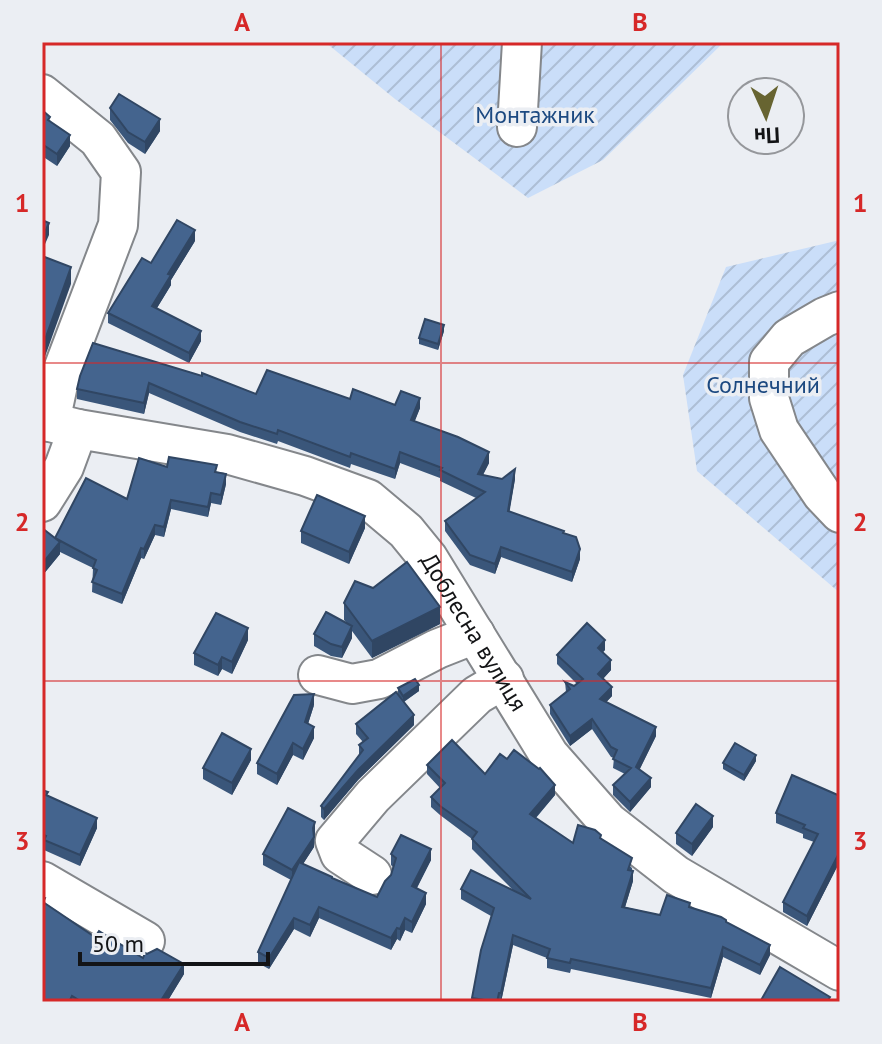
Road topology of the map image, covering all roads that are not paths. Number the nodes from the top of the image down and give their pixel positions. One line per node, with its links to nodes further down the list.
1 (522, 42): 3 (street)
2 (42, 94): 5 (street)
3 (517, 127)
4 (840, 311): 7 (street)
5 (57, 424): 6 (street); 8 (street, Доблесна вулиця)
6 (42, 502)
7 (840, 513)
8 (475, 634): 9 (street); 10 (street, Доблесна вулиця)
9 (318, 675)
10 (504, 679): 11 (street); 14 (street, Доблесна вулиця)
11 (372, 875)
12 (42, 881): 13 (street)
13 (145, 941)
14 (840, 971)

